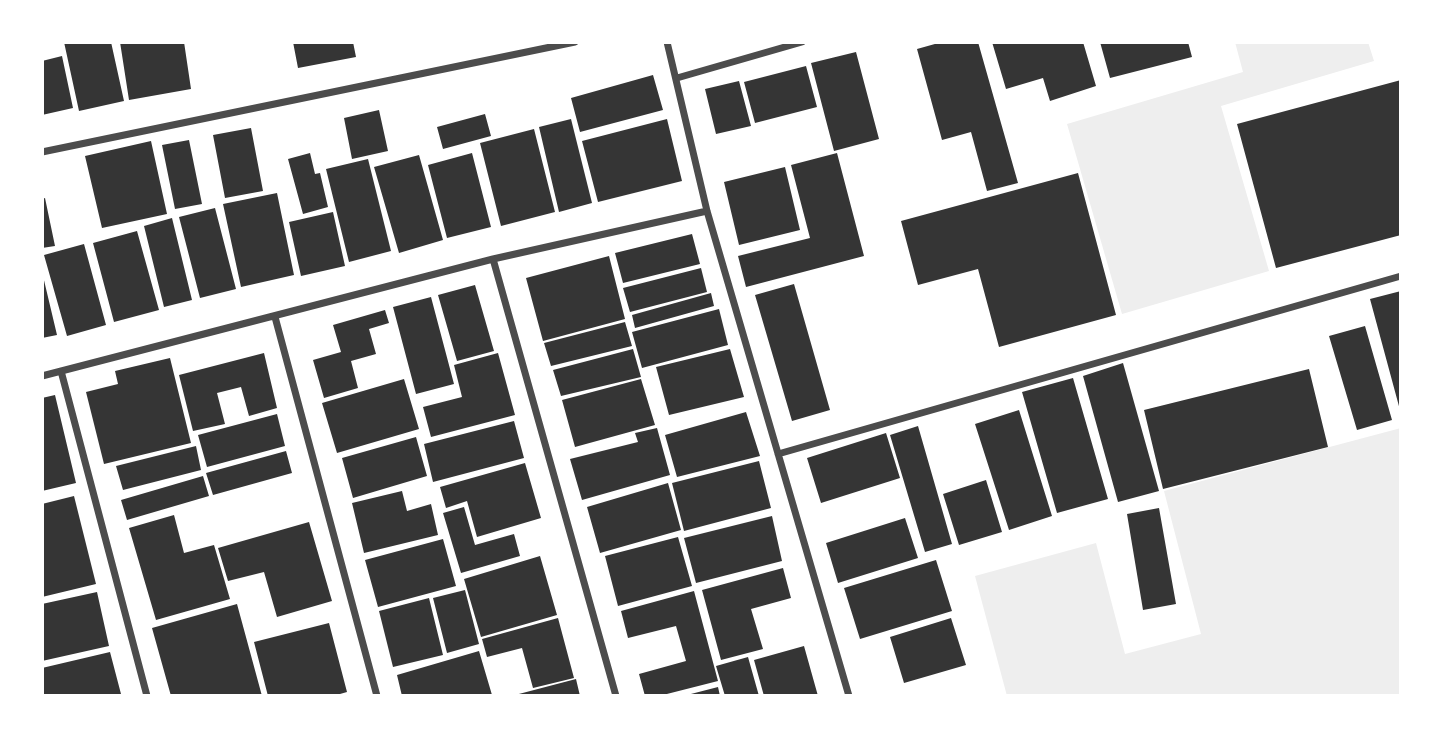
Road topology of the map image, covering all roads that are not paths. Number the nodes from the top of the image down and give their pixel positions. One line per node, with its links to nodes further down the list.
1 (575, 42): 5 (street)
2 (667, 42): 4 (street)
3 (802, 42): 4 (street)
4 (677, 78): 6 (street)
5 (42, 152)
6 (707, 211): 7 (street); 12 (street)
7 (493, 259): 9 (street); 15 (street)
8 (1401, 276): 12 (street)
9 (275, 317): 10 (street); 14 (street)
10 (61, 371): 11 (street); 13 (street)
11 (42, 376)
12 (778, 454): 16 (street)
13 (147, 696)
14 (377, 696)
15 (616, 696)
16 (849, 696)

